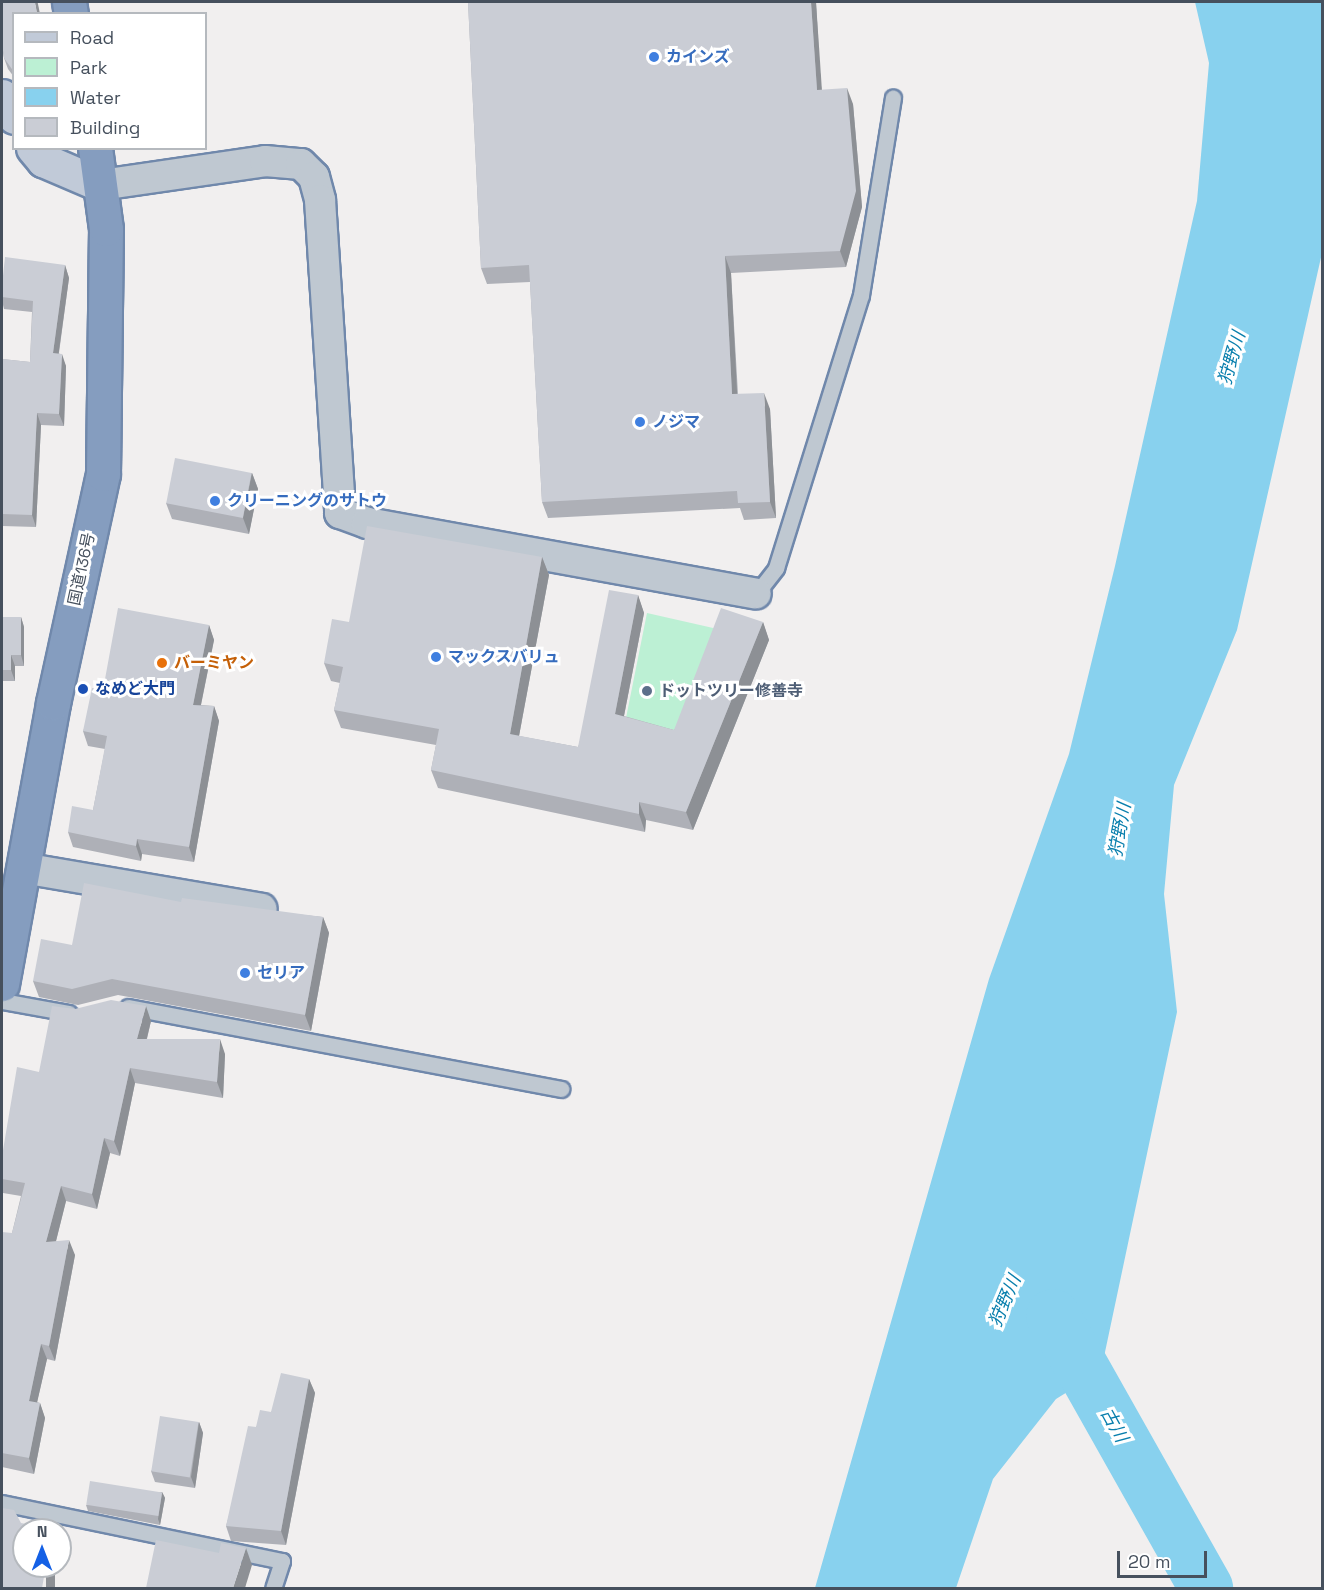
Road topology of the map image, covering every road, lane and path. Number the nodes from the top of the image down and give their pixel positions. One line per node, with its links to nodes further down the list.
1 (2, 96): 3 (main road)
2 (893, 98): 7 (lane)
3 (12, 114)
4 (35, 150): 6 (main road)
5 (95, 150): 6 (highway, 国道136号)
6 (101, 185): 7 (street); 8 (highway, 国道136号)
7 (756, 594)
8 (23, 868): 9 (street); 10 (highway, 国道136号)
9 (262, 909)
10 (2, 984)
11 (2, 1001): 13 (lane)
12 (107, 1007): 14 (lane)
13 (84, 1014)
14 (561, 1089)
15 (2, 1503): 16 (lane)
16 (273, 1588)

